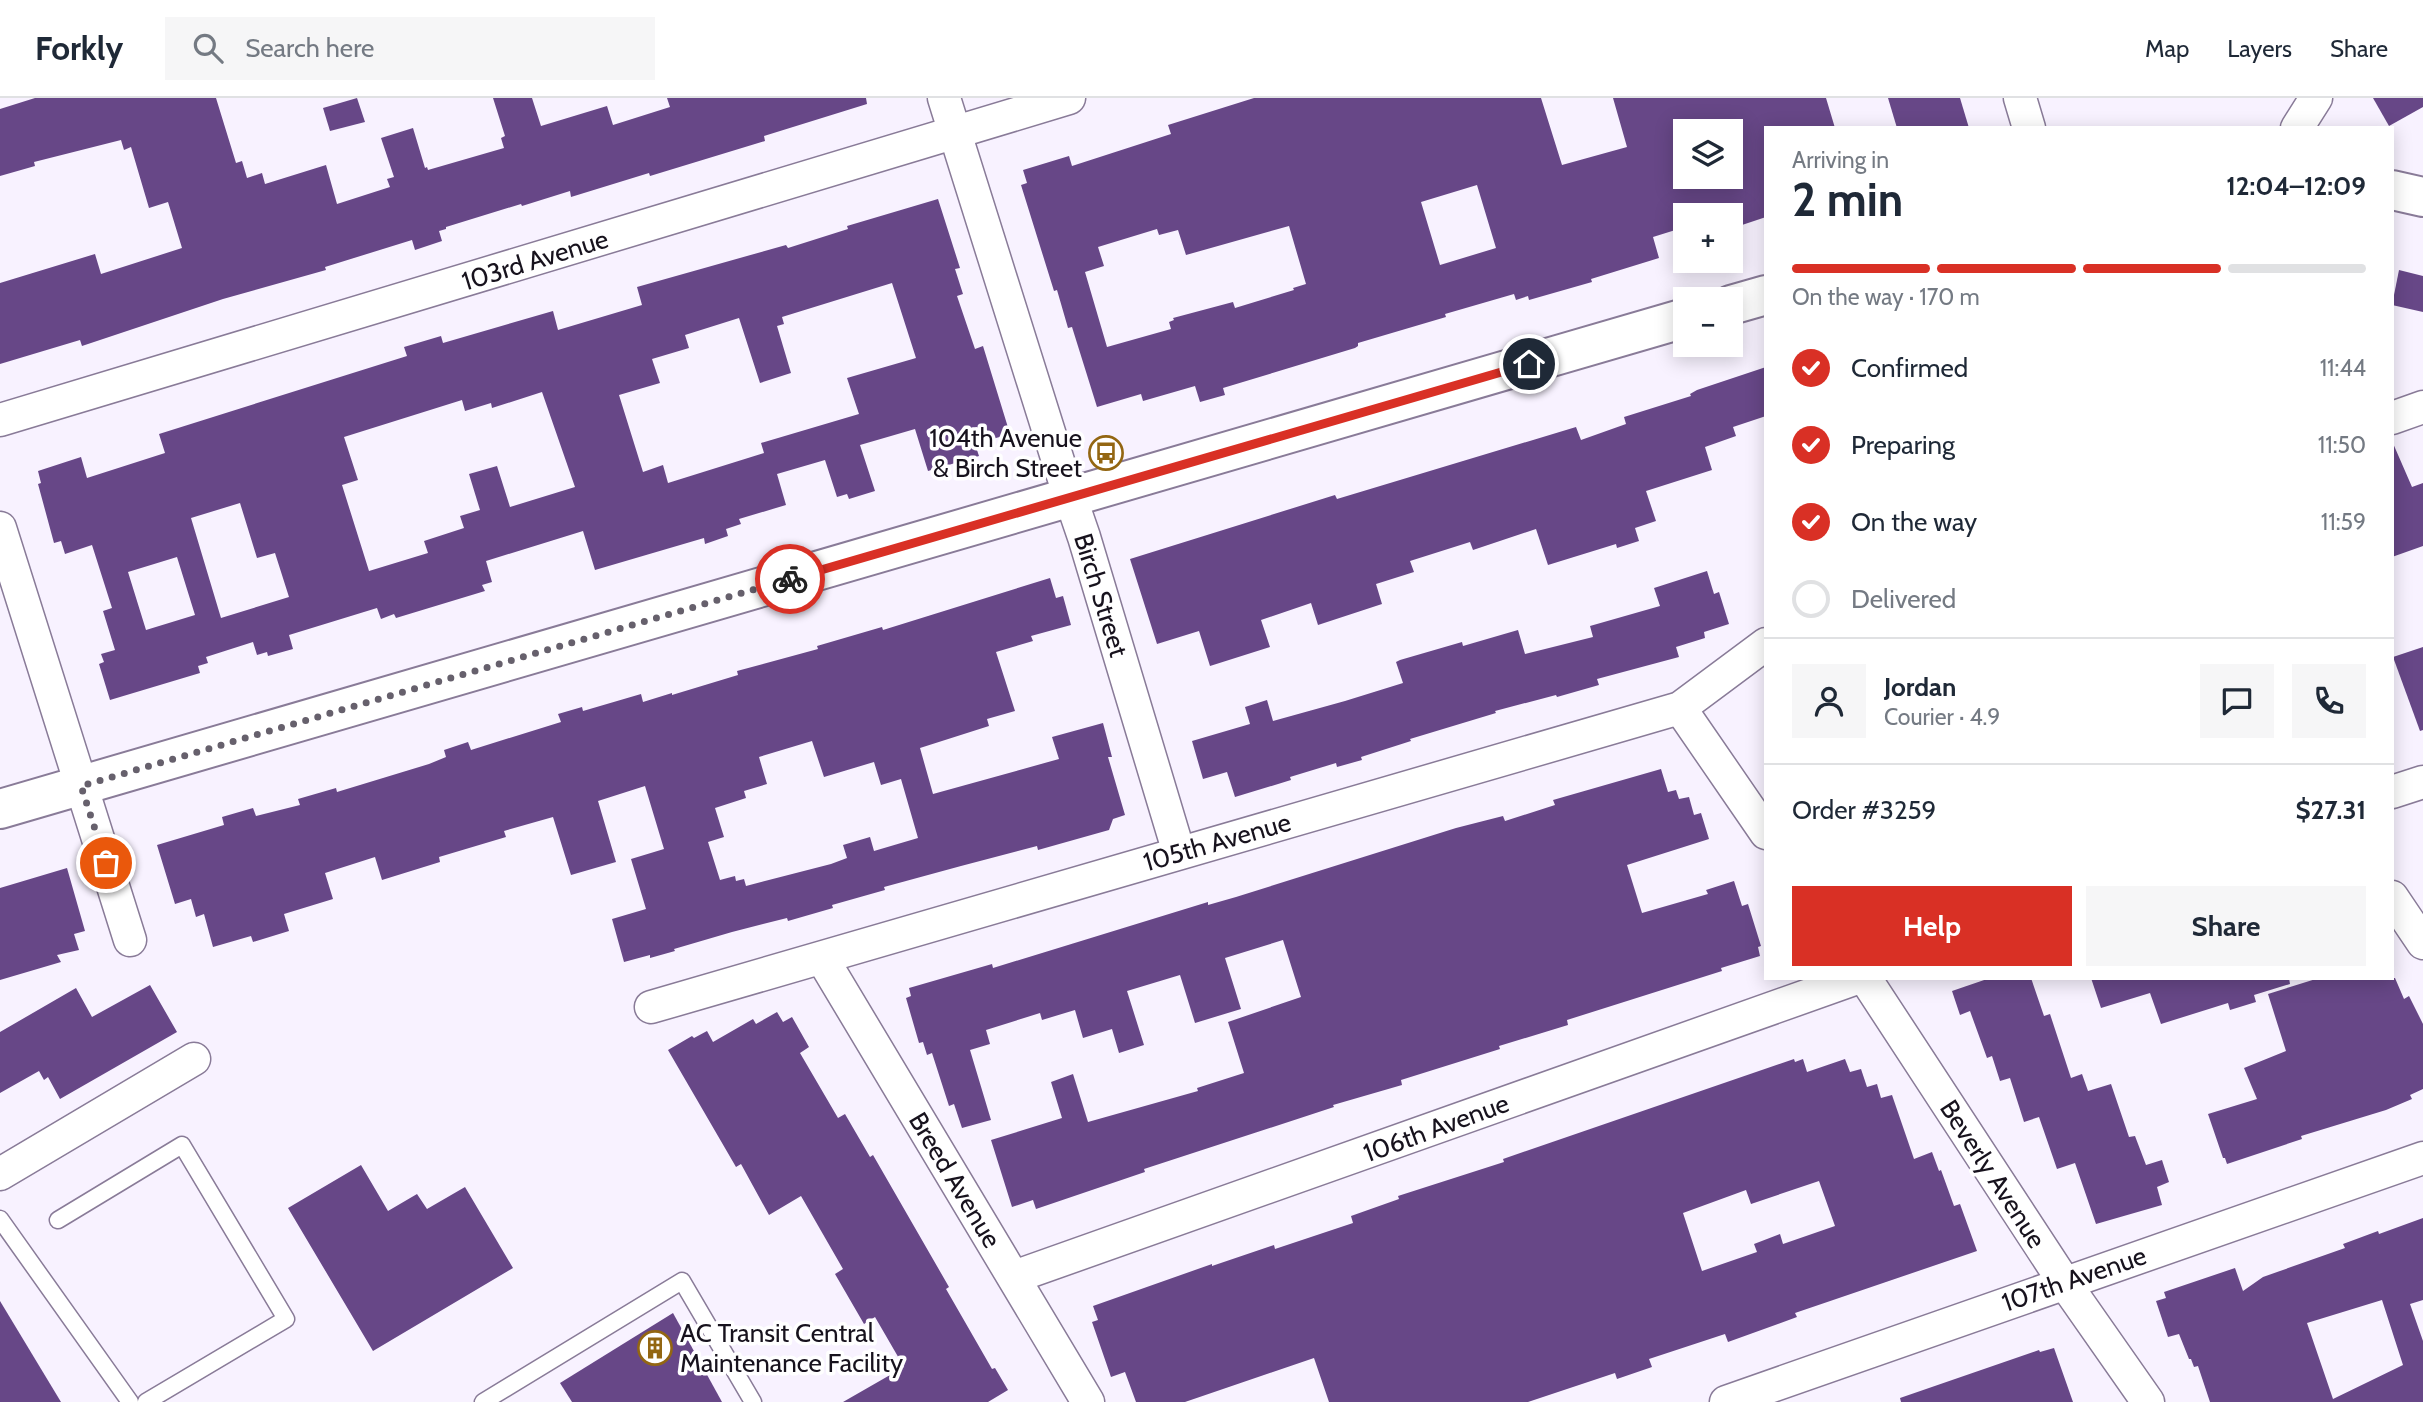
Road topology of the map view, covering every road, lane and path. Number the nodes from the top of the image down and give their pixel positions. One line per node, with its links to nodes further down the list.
1 (944, 98): 7 (street, Birch Street)
2 (1069, 98): 7 (street, 103rd Avenue)
3 (2020, 98): 5 (street)
4 (2316, 98): 6 (street)
5 (2028, 126)
6 (2298, 126)
7 (955, 133): 15 (street, 103rd Avenue); 16 (street, Birch Street)
8 (2394, 190): 9 (street)
9 (2423, 197)
10 (1764, 296): 11 (street)
11 (1743, 302)
12 (1673, 322): 16 (street)
13 (2423, 407): 14 (street)
14 (2394, 417)
15 (0, 421)
16 (1071, 498): 21 (street); 25 (street, Birch Street)
17 (0, 528): 21 (street)
18 (1764, 645): 19 (street, 105th Avenue)
19 (1680, 708): 24 (street); 25 (street, 105th Avenue)
20 (2423, 782): 22 (street)
21 (81, 786): 23 (street); 27 (street)
22 (2394, 791)
23 (0, 809)
24 (1764, 830)
25 (1179, 853): 29 (street, 105th Avenue)
26 (2394, 900): 28 (street)
27 (130, 940)
28 (2423, 943)
29 (822, 958): 32 (street, 105th Avenue); 38 (street, Breed Avenue)
30 (1851, 980): 38 (street, 106th Avenue)
31 (1866, 980): 39 (street, Beverly Avenue)
32 (651, 1007)
33 (194, 1059): 35 (street)
34 (2423, 1158): 39 (street, 107th Avenue)
35 (0, 1174)
36 (0, 1219): 40 (lane)
37 (58, 1220): 41 (lane)
38 (1014, 1277): 44 (street, Breed Avenue)
39 (2064, 1282): 45 (street, 107th Avenue); 46 (street, Beverly Avenue)
40 (130, 1402)
41 (146, 1402)
42 (483, 1402): 43 (lane)
43 (753, 1402)
44 (1088, 1402)
45 (1726, 1402)
46 (2148, 1402)

